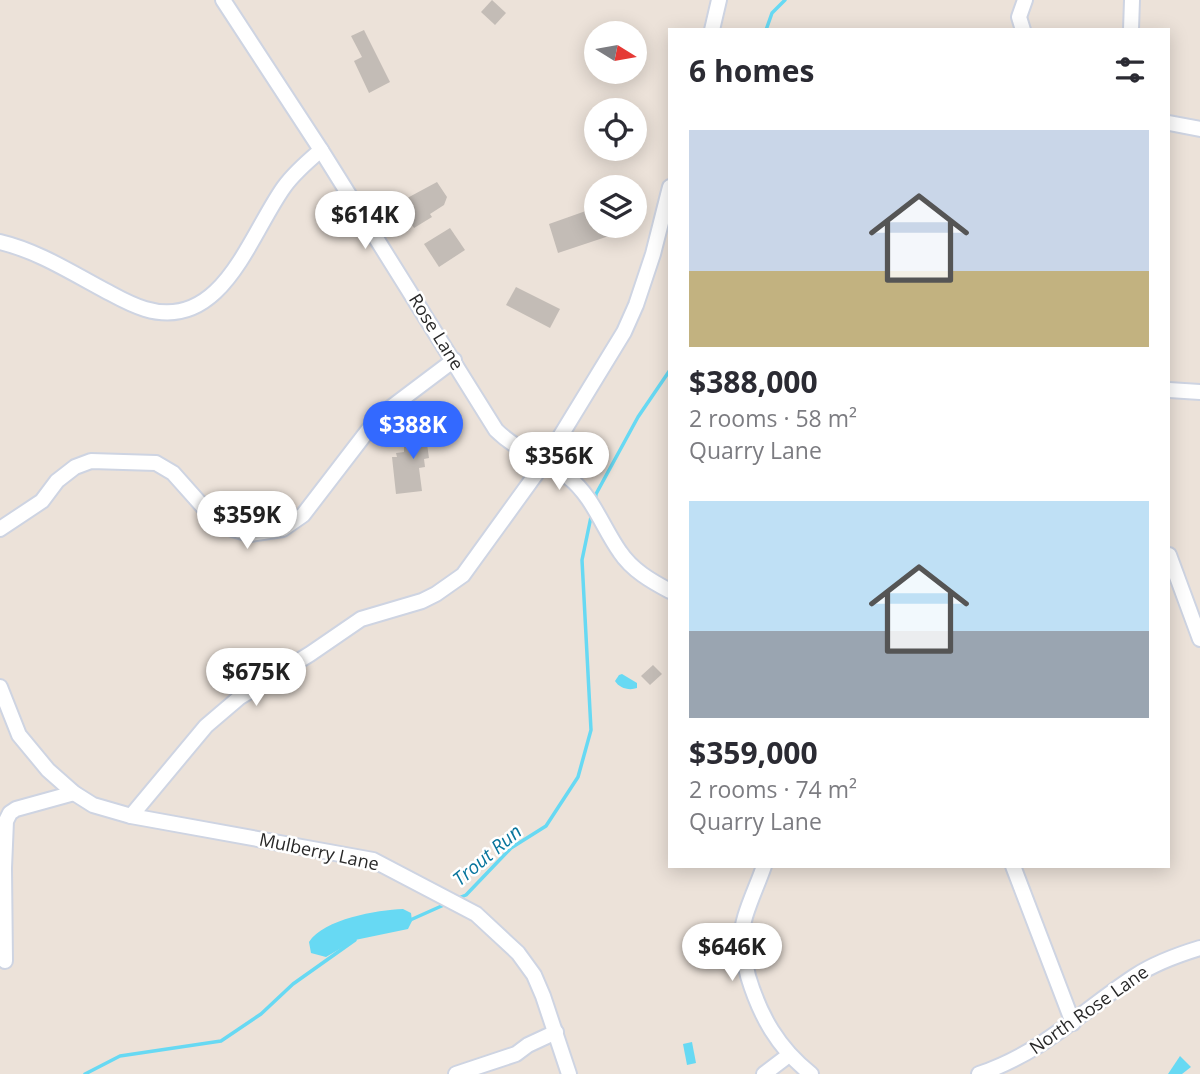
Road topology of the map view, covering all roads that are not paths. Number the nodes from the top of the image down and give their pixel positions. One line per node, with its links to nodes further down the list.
1 (223, 0): 10 (street, Rose Lane)
2 (719, 0): 5 (street)
3 (1025, 0): 6 (street)
4 (1132, 0): 7 (street)
5 (712, 28)
6 (1022, 28)
7 (1131, 28)
8 (1170, 123): 9 (street)
9 (1200, 129)
10 (321, 150): 12 (street); 13 (street, Rose Lane)
11 (668, 195): 16 (street)
12 (0, 242)
13 (454, 360): 16 (street, Rose Lane); 17 (street)
14 (1170, 390): 15 (street)
15 (1200, 392)
16 (544, 463): 19 (street); 23 (street)
17 (0, 530)
18 (1170, 558): 20 (street)
19 (668, 590)
20 (1200, 639)
21 (0, 687): 22 (street, Mulberry Lane)
22 (74, 793): 23 (street, Mulberry Lane); 27 (street)
23 (131, 816): 29 (street, Mulberry Lane)
24 (763, 868): 30 (street)
25 (1014, 868): 28 (street)
26 (1200, 948): 28 (street, North Rose Lane)
27 (5, 961)
28 (1073, 1023): 35 (street, North Rose Lane)
29 (556, 1032): 31 (street); 32 (street, Mulberry Lane)
30 (789, 1055): 33 (street); 34 (street)
31 (456, 1074)
32 (569, 1074)
33 (764, 1074)
34 (811, 1074)
35 (979, 1074)

